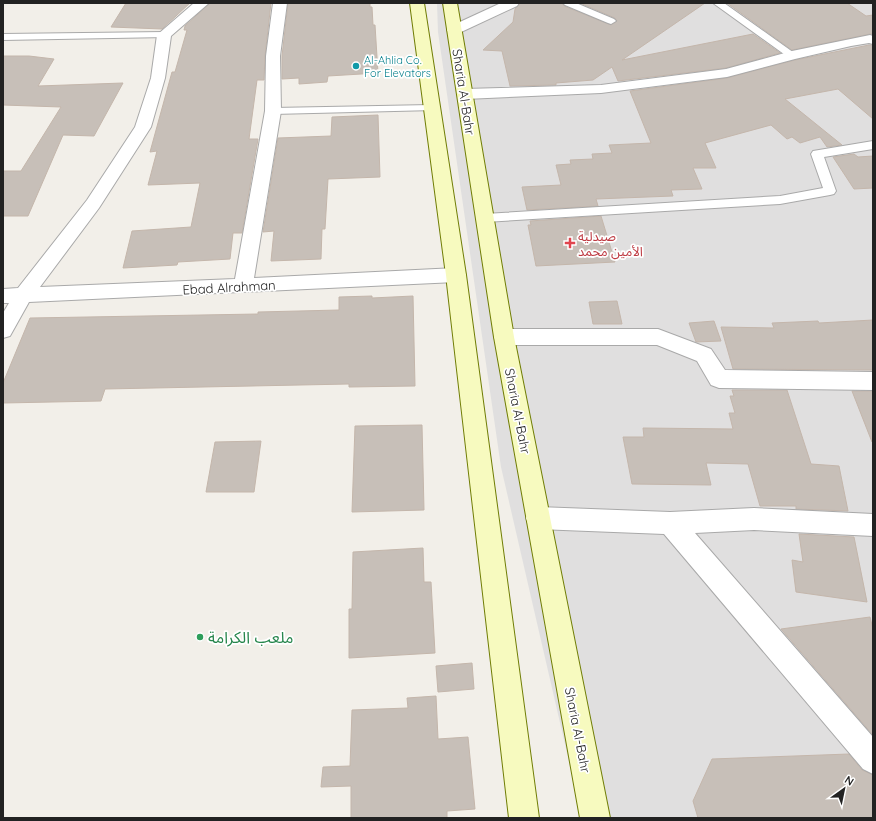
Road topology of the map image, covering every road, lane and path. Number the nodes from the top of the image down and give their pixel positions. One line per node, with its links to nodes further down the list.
1 (202, 3): 10 (street)
2 (280, 3): 16 (street)
3 (417, 3): 15 (main road)
4 (450, 3): 9 (main road, Sharia Al-Bahr)
5 (512, 3): 9 (street)
6 (568, 3): 8 (lane)
7 (718, 3): 13 (lane)
8 (611, 21)
9 (454, 30): 14 (main road, Sharia Al-Bahr)
10 (164, 35): 11 (lane); 22 (street)
11 (3, 37)
12 (873, 40): 13 (street)
13 (792, 55): 14 (street)
14 (465, 94): 18 (main road, Sharia Al-Bahr)
15 (431, 108): 16 (lane); 19 (main road)
16 (273, 111): 20 (street)
17 (873, 145): 18 (lane)
18 (485, 218): 24 (main road, Sharia Al-Bahr)
19 (456, 275): 20 (street, Ebad Alrahman); 30 (main road)
20 (244, 286): 22 (street, Ebad Alrahman)
21 (3, 296): 22 (street, Ebad Alrahman)
22 (23, 296): 23 (street)
23 (3, 330)
24 (504, 337): 25 (street); 26 (main road, Sharia Al-Bahr)
25 (873, 381)
26 (538, 518): 27 (street); 31 (main road, Sharia Al-Bahr)
27 (670, 523): 28 (street); 29 (street)
28 (873, 526)
29 (873, 759)
30 (524, 818)
31 (595, 818)

